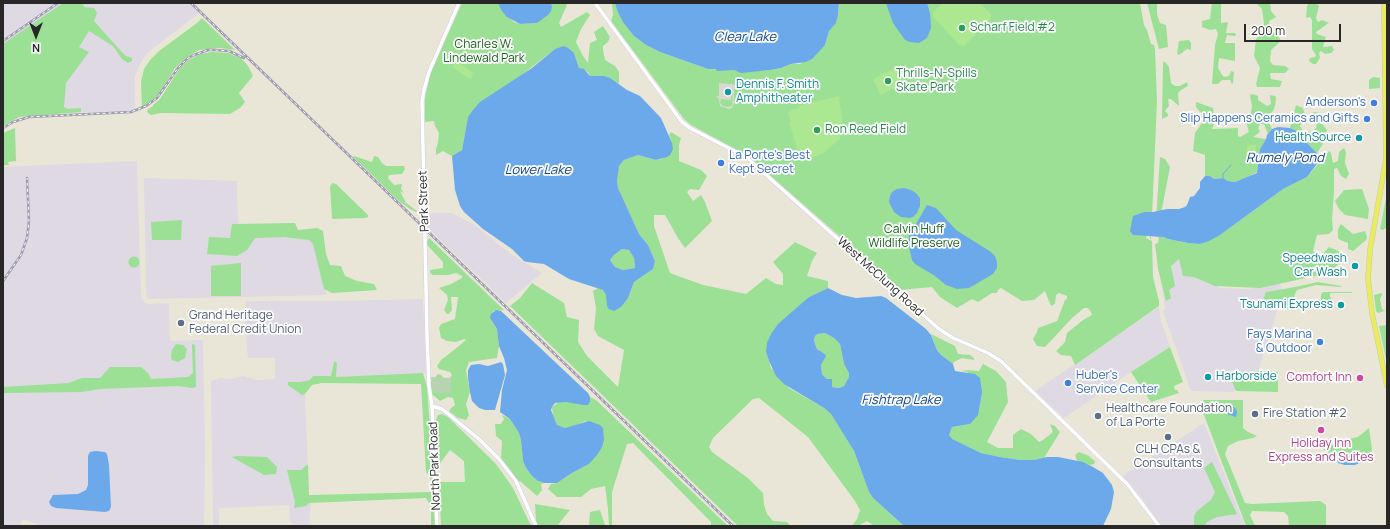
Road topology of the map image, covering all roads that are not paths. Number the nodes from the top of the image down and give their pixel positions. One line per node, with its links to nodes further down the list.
1 (459, 3): 5 (street, Park Street)
2 (595, 3): 8 (street, West McClung Road)
3 (1384, 3): 4 (main road)
4 (1387, 386)
5 (432, 406): 6 (street, North Park Road); 7 (street)
6 (437, 526)
7 (536, 526)
8 (1159, 526)

